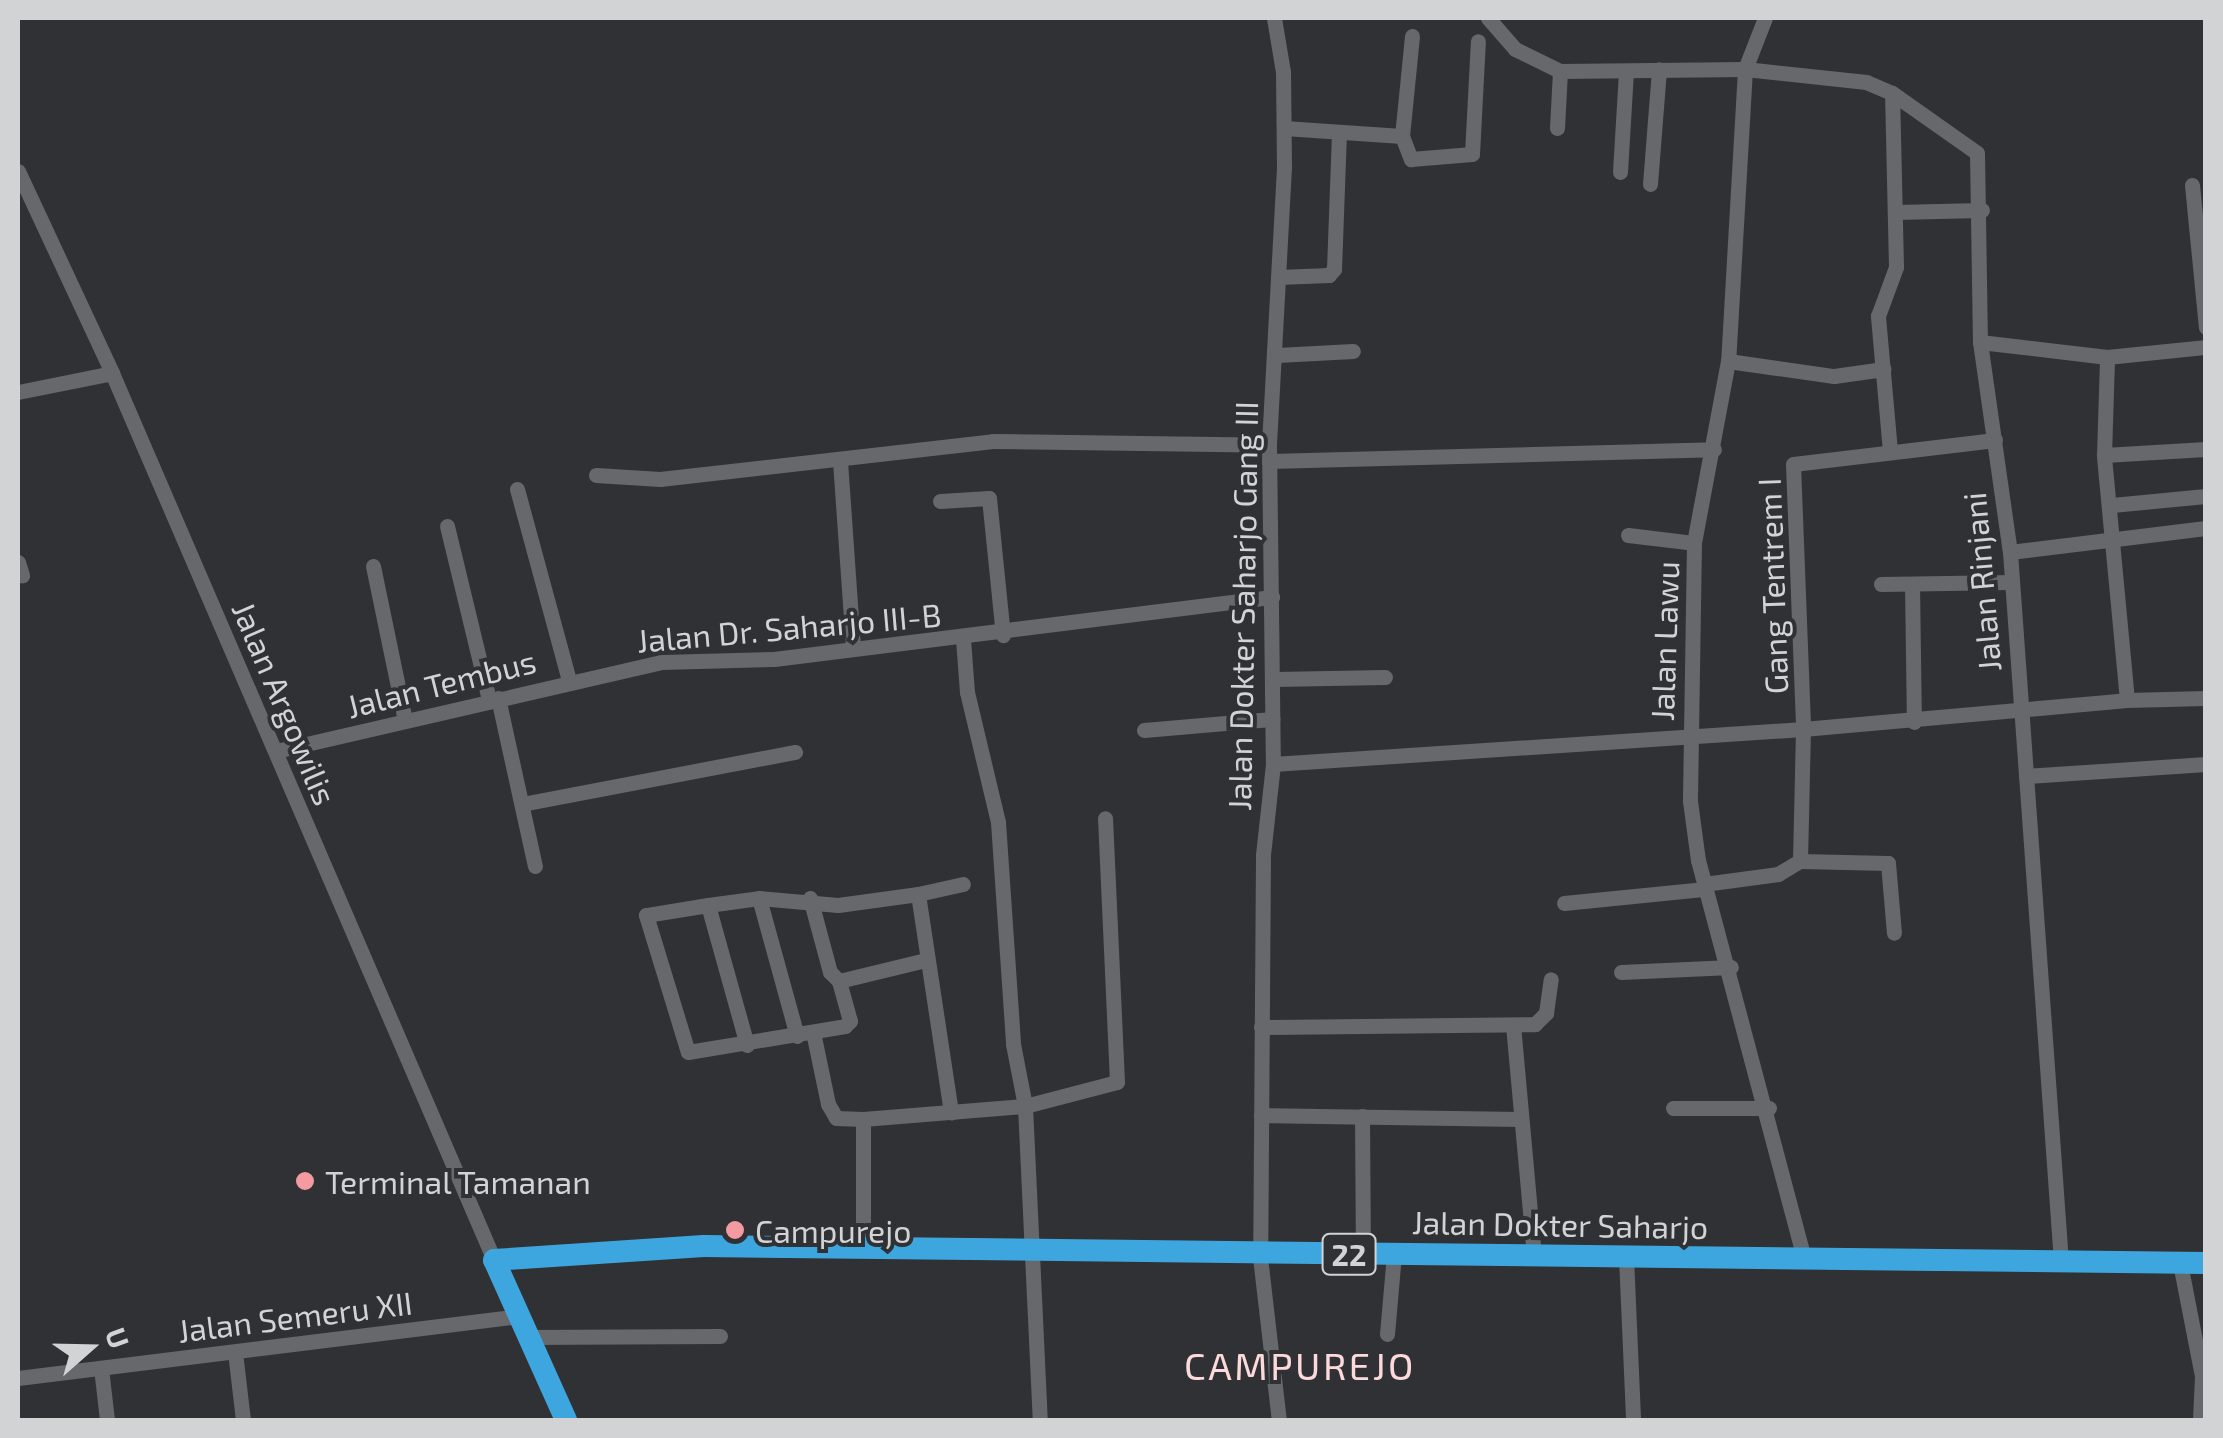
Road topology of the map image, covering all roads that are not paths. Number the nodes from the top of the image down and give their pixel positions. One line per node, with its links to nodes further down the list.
1 (1274, 18): 11 (street, Jalan Dokter Saharjo Gang III)
2 (1488, 18): 8 (street)
3 (1764, 18): 6 (street, Jalan Lawu)
4 (1412, 36): 14 (street)
5 (1478, 41): 14 (street)
6 (1745, 69): 7 (street, Jalan Rinjani); 10 (street, Jalan Rinjani); 29 (street, Jalan Lawu)
7 (1659, 70): 9 (street, Jalan Rinjani); 17 (street)
8 (1560, 71): 9 (street, Jalan Rinjani); 12 (street)
9 (1626, 71): 16 (street)
10 (1892, 93): 20 (street, Jalan Rinjani); 21 (street)
11 (1284, 128): 13 (street); 22 (street, Jalan Dokter Saharjo Gang III)
12 (1557, 128)
13 (1339, 133): 14 (street); 22 (street)
14 (1402, 136)
15 (18, 171): 19 (street, Jalan Argowilis)
16 (1620, 172)
17 (1650, 184)
18 (2192, 185): 23 (street)
19 (25, 204): 31 (street, Jalan Argowilis)
20 (1982, 210): 21 (street); 24 (street, Jalan Rinjani)
21 (1896, 212): 30 (street)
22 (1278, 276): 27 (street, Jalan Dokter Saharjo Gang III)
23 (2206, 327)
24 (1980, 342): 28 (street); 33 (street, Jalan Rinjani)
25 (2206, 346): 28 (street)
26 (1353, 350): 27 (street)
27 (1276, 355): 37 (street, Jalan Dokter Saharjo Gang III)
28 (2107, 357): 38 (street)
29 (1728, 361): 30 (street); 35 (street, Jalan Lawu)
30 (1884, 369): 36 (street)
31 (112, 373): 32 (street); 73 (street, Jalan Argowilis)
32 (18, 392)
33 (1995, 440): 36 (street, Gang Tentrem I); 50 (street, Jalan Rinjani)
34 (2206, 448): 38 (street)
35 (1714, 450): 37 (street); 49 (street, Jalan Lawu)
36 (1890, 450): 70 (street, Gang Tentrem I)
37 (1269, 453): 39 (street); 55 (street, Jalan Dokter Saharjo Gang III)
38 (2104, 455): 44 (street)
39 (840, 460): 40 (street); 58 (street)
40 (596, 475)
41 (517, 489): 62 (street)
42 (2206, 496): 44 (street)
43 (940, 501): 56 (street)
44 (2112, 505): 48 (street)
45 (447, 526): 64 (street)
46 (2206, 528): 48 (street)
47 (1628, 535): 49 (street)
48 (2114, 540): 50 (street); 65 (street)
49 (1694, 543): 72 (street, Jalan Lawu)
50 (2010, 552): 52 (street, Jalan Rinjani)
51 (373, 566): 68 (street)
52 (2012, 582): 54 (street); 66 (street, Jalan Rinjani)
53 (1881, 584): 54 (street)
54 (1912, 584): 69 (street)
55 (1272, 597): 56 (street, Jalan Dr. Saharjo III-B); 61 (street, Jalan Dokter Saharjo Gang III)
56 (1003, 635): 57 (street, Jalan Dr. Saharjo III-B)
57 (964, 639): 58 (street, Jalan Dr. Saharjo III-B); 99 (street)
58 (854, 648): 59 (street, Jalan Dr. Saharjo III-B)
59 (619, 670): 62 (street, Jalan Tembus)
60 (1384, 677): 61 (street)
61 (1274, 679): 67 (street, Jalan Dokter Saharjo Gang III)
62 (570, 680): 64 (street, Jalan Tembus)
63 (2206, 698): 65 (street)
64 (494, 699): 68 (street, Jalan Tembus); 78 (street)
65 (2127, 700): 66 (street)
66 (2020, 714): 69 (street); 77 (street, Jalan Rinjani)
67 (1273, 720): 71 (street); 75 (street, Jalan Dokter Saharjo Gang III)
68 (405, 721): 73 (street, Jalan Tembus)
69 (1914, 722): 70 (street)
70 (1803, 729): 72 (street); 80 (street)
71 (1144, 730)
72 (1688, 737): 75 (street); 83 (street, Jalan Lawu)
73 (276, 751): 115 (street, Jalan Argowilis)
74 (796, 752): 78 (street)
75 (1273, 764): 96 (street, Jalan Dokter Saharjo Gang III)
76 (2206, 764): 77 (street)
77 (2026, 776): 116 (street, Jalan Rinjani)
78 (522, 804): 81 (street)
79 (1104, 818): 99 (street)
80 (1800, 861): 83 (street); 89 (street)
81 (534, 866)
82 (963, 884): 84 (street)
83 (1705, 887): 87 (street); 91 (street, Jalan Lawu)
84 (918, 894): 86 (street); 90 (street)
85 (758, 898): 86 (street); 88 (street); 97 (street)
86 (810, 898): 94 (street)
87 (1564, 904)
88 (708, 905): 98 (street); 98 (street)
89 (1894, 934)
90 (926, 960): 94 (street); 102 (street)
91 (1731, 967): 92 (street); 101 (street, Jalan Lawu)
92 (1621, 972)
93 (1550, 979): 95 (street)
94 (839, 981): 97 (street)
95 (1513, 1025): 96 (street); 106 (street)
96 (1261, 1027): 103 (street, Jalan Dokter Saharjo Gang III)
97 (805, 1034): 98 (street); 105 (street)
98 (747, 1045)
99 (1024, 1106): 102 (street); 108 (street)
100 (1673, 1108): 101 (street)
101 (1769, 1108): 114 (street, Jalan Lawu)
102 (951, 1113): 105 (street)
103 (1260, 1115): 104 (street); 112 (street, Jalan Dokter Saharjo Gang III)
104 (1362, 1116): 106 (street); 109 (street)
105 (864, 1119): 107 (street)
106 (1520, 1119): 111 (street)
107 (864, 1249): 108 (highway, Jalan Dokter Saharjo / 22); 115 (highway, Jalan Dokter Saharjo / 22)
108 (1028, 1252): 112 (highway, Jalan Dokter Saharjo / 22); 128 (street)
109 (1364, 1254): 110 (highway, Jalan Dokter Saharjo / 22); 112 (highway, Jalan Dokter Saharjo / 22)
110 (1394, 1254): 111 (highway, Jalan Dokter Saharjo / 22); 120 (street)
111 (1534, 1256): 113 (highway, Jalan Dokter Saharjo / 22)
112 (1260, 1257): 129 (street, Jalan Dokter Saharjo Gang III)
113 (1626, 1257): 114 (highway, Jalan Dokter Saharjo / 22); 130 (street)
114 (1804, 1259): 116 (highway, Jalan Dokter Saharjo / 22)
115 (494, 1260): 119 (highway)
116 (2060, 1261): 117 (highway, Jalan Dokter Saharjo / 22)
117 (2180, 1263): 118 (highway, Jalan Dokter Saharjo / 22); 131 (street)
118 (2206, 1263)
119 (524, 1326): 121 (street, Jalan Semeru XII); 122 (street, Jalan Semeru XII); 127 (highway)
120 (1388, 1334)
121 (720, 1336)
122 (235, 1352): 123 (street, Jalan Semeru XII); 126 (street)
123 (102, 1368): 124 (street, Jalan Semeru XII); 125 (street)
124 (18, 1378)
125 (108, 1420)
126 (242, 1420)
127 (566, 1420)
128 (1040, 1420)
129 (1279, 1420)
130 (1632, 1420)
131 (2200, 1420)

